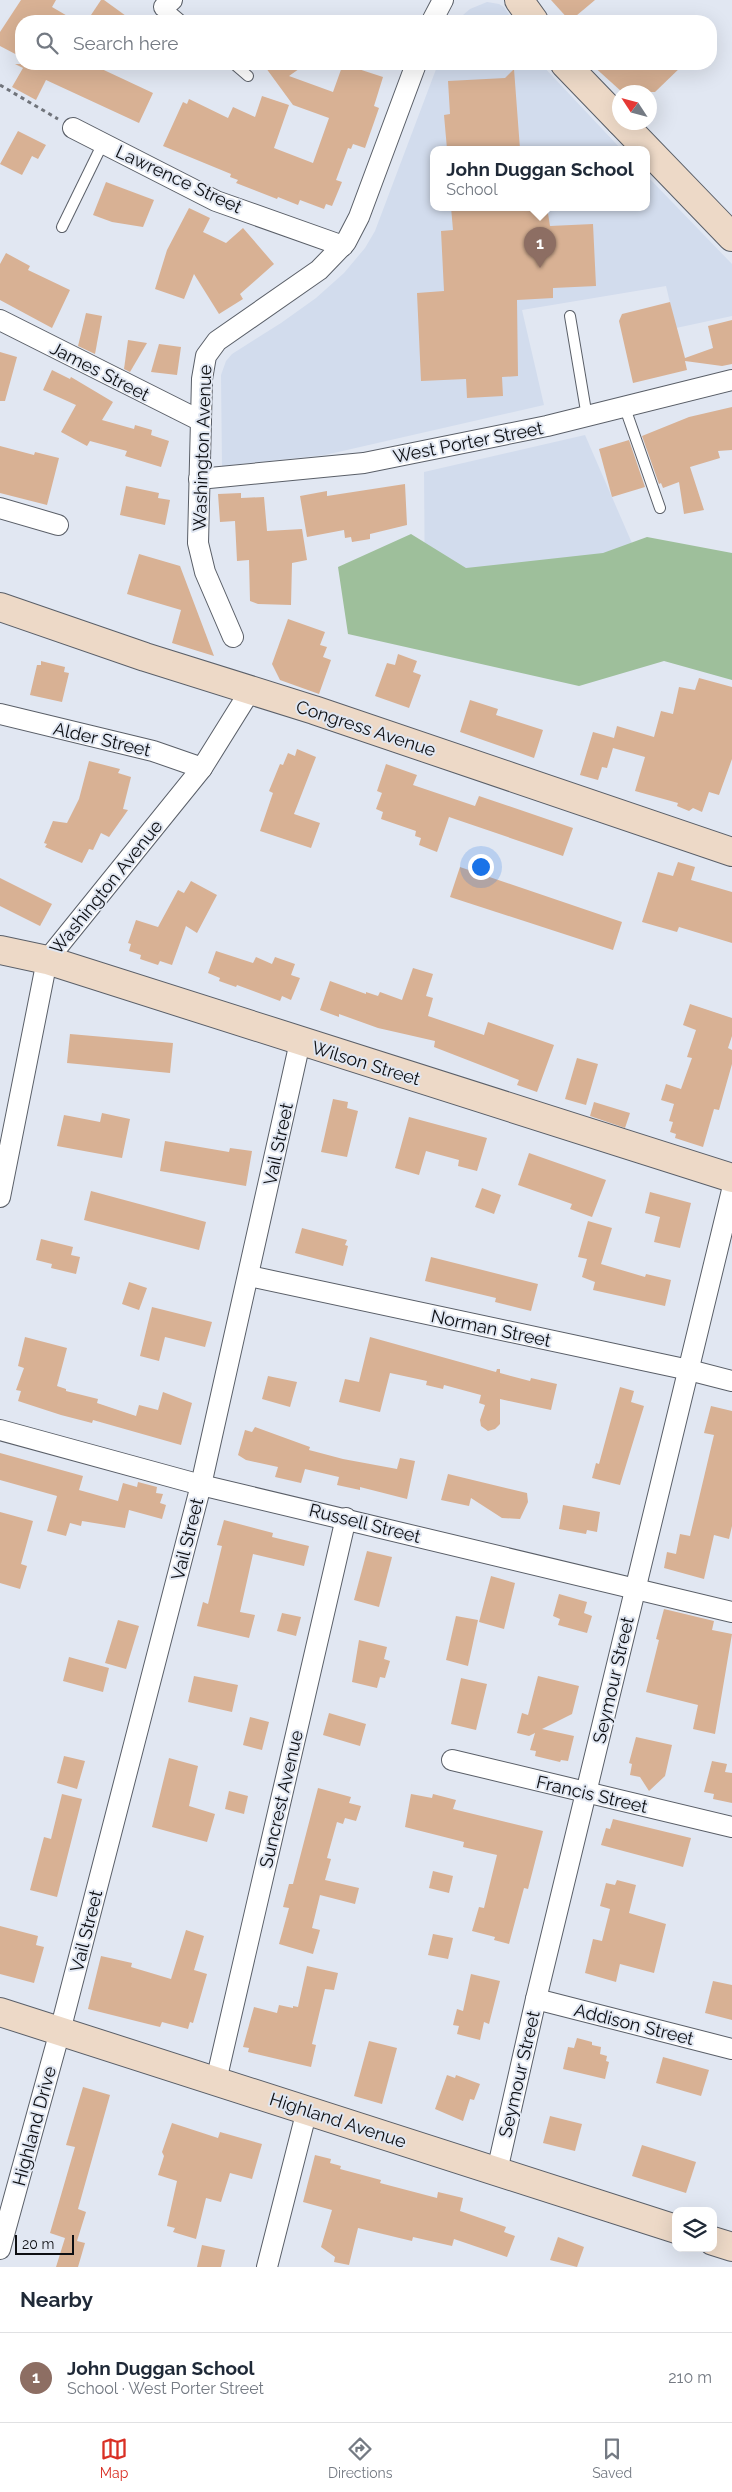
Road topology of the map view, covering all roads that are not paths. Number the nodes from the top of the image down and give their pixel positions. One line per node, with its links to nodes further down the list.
1 (443, 0): 5 (street)
2 (519, 0): 6 (street)
3 (165, 2): 4 (lane)
4 (177, 15)
5 (435, 15)
6 (530, 15)
7 (241, 70): 10 (lane)
8 (414, 70): 19 (street, Washington Avenue)
9 (571, 70): 11 (street)
10 (248, 76)
11 (612, 114)
12 (73, 128): 14 (street, Lawrence Street)
13 (628, 130): 15 (street)
14 (103, 143): 17 (lane); 19 (street, Lawrence Street)
15 (644, 146)
16 (650, 153): 18 (street)
17 (62, 227)
18 (732, 236)
19 (343, 246): 25 (street, Washington Avenue)
20 (570, 316): 24 (lane)
21 (0, 320): 25 (street, James Street)
22 (732, 380): 23 (street, West Porter Street)
23 (625, 408): 24 (street, West Porter Street); 28 (lane)
24 (587, 417): 26 (street, West Porter Street)
25 (201, 421): 26 (street, Washington Avenue)
26 (199, 479): 31 (street, Washington Avenue)
27 (0, 508): 29 (street)
28 (660, 508)
29 (58, 525)
30 (0, 607): 32 (street, Congress Avenue)
31 (233, 637)
32 (250, 690): 34 (street, Washington Avenue); 35 (street, Congress Avenue)
33 (0, 714): 34 (street, Alder Street)
34 (202, 768): 37 (street, Washington Avenue)
35 (732, 852)
36 (0, 950): 37 (street, Wilson Street)
37 (47, 960): 38 (street, Wilson Street); 41 (street, Washington Avenue)
38 (300, 1042): 39 (street, Wilson Street); 42 (street, Vail Street)
39 (732, 1178)
40 (732, 1190): 43 (street, Seymour Street)
41 (0, 1195)
42 (249, 1276): 43 (street, Norman Street); 46 (street, Vail Street)
43 (689, 1370): 44 (street, Norman Street); 48 (street, Seymour Street)
44 (732, 1381)
45 (0, 1430): 46 (street, Russell Street)
46 (201, 1484): 47 (street, Russell Street); 55 (street, Vail Street)
47 (346, 1518): 48 (street, Russell Street); 57 (street, Suncrest Avenue)
48 (635, 1589): 49 (street, Russell Street); 51 (street, Seymour Street)
49 (732, 1612)
50 (452, 1760): 51 (street, Francis Street)
51 (586, 1792): 52 (street, Francis Street); 53 (street, Seymour Street)
52 (732, 1827)
53 (536, 1999): 56 (street, Addison Street); 59 (street, Seymour Street)
54 (0, 2012): 55 (street, Highland Avenue)
55 (60, 2031): 57 (street, Highland Avenue); 63 (street, Highland Drive)
56 (732, 2050)
57 (216, 2081): 58 (street, Highland Avenue)
58 (307, 2110): 59 (street, Highland Avenue); 64 (street)
59 (497, 2171): 60 (street, Highland Avenue)
60 (672, 2227)
61 (717, 2242): 62 (street)
62 (732, 2247)
63 (0, 2249)
64 (267, 2267)

